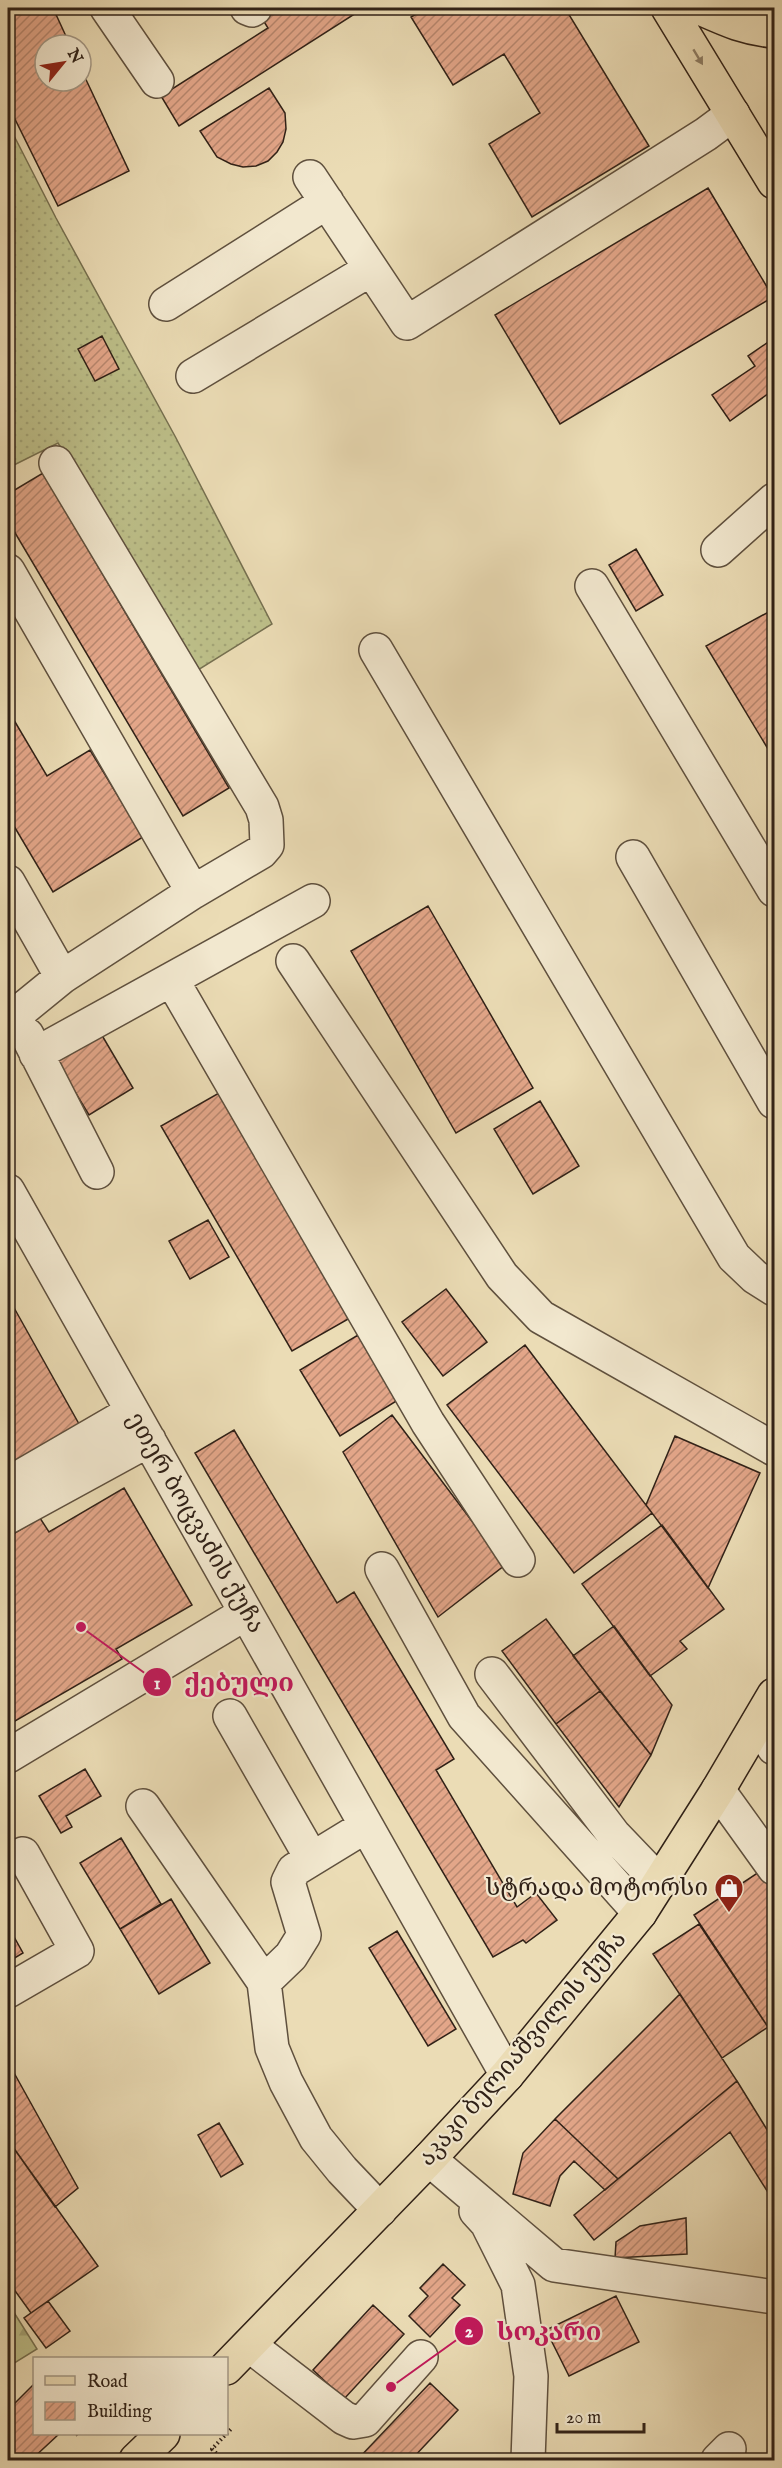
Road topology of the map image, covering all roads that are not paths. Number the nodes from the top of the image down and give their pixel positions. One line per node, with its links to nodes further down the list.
1 (107, 8): 7 (street)
2 (247, 8): 3 (street)
3 (255, 8)
4 (668, 8): 8 (main road, one-way to 8)
5 (702, 8): 6 (main road)
6 (767, 27)
7 (157, 81)
8 (733, 114): 9 (main road); 10 (street)
9 (774, 182)
10 (371, 269): 11 (street); 12 (street)
11 (166, 304)
12 (193, 376)
13 (56, 463): 22 (street)
14 (774, 500): 15 (street)
15 (718, 550)
16 (8, 571): 22 (street)
17 (592, 586): 21 (street)
18 (376, 650): 32 (street)
19 (633, 857): 29 (street)
20 (8, 882): 25 (street)
21 (774, 890)
22 (193, 892): 25 (street)
23 (313, 901): 26 (street)
24 (293, 961): 35 (street)
25 (62, 977): 27 (street)
26 (172, 980): 28 (street); 38 (street)
27 (10, 1012): 28 (street)
28 (36, 1054): 30 (street)
29 (774, 1102)
30 (97, 1172)
31 (8, 1191): 33 (street, ეთერ ბოცვაძის ქუჩა)
32 (774, 1289)
33 (132, 1412): 34 (street, ეთერ ბოცვაძის ქუჩა); 36 (street)
34 (149, 1440): 37 (street); 40 (street, ეთერ ბოცვაძის ქუჩა)
35 (774, 1449)
36 (8, 1484)
37 (8, 1517)
38 (518, 1560)
39 (381, 1569): 53 (street)
40 (246, 1613): 45 (street); 48 (street, ეთერ ბოცვაძის ქუჩა)
41 (492, 1674): 52 (street)
42 (774, 1695): 44 (main road, აკაკი ბელიაშვილის ქუჩა)
43 (230, 1716): 50 (street)
44 (766, 1736): 46 (main road, აკაკი ბელიაშვილის ქუჩა)
45 (8, 1756)
46 (718, 1790): 51 (street); 52 (main road, აკაკი ბელიაშვილის ქუჩა)
47 (142, 1806): 54 (street)
48 (366, 1826): 50 (street); 56 (street, ეთერ ბოცვაძის ქუჩა)
49 (23, 1854): 55 (street)
50 (312, 1858): 54 (street)
51 (774, 1868)
52 (660, 1883): 53 (main road, აკაკი ბელიაშვილის ქუჩა)
53 (640, 1913): 56 (main road, აკაკი ბელიაშვილის ქუჩა)
54 (264, 1982): 58 (street)
55 (8, 1991)
56 (507, 2075): 57 (main road, აკაკი ბელიაშვილის ქუჩა)
57 (429, 2159): 58 (main road, აკაკი ბელიაშვილის ქუჩა); 59 (street); 65 (street)
58 (380, 2210): 60 (main road, აკაკი ბელიაშვილის ქუჩა)
59 (774, 2297)
60 (249, 2345): 61 (street); 62 (main road, აკაკი ბელიაშვილის ქუჩა)
61 (421, 2358)
62 (228, 2366)
63 (161, 2435): 64 (main road)
64 (136, 2460)
65 (528, 2460)

